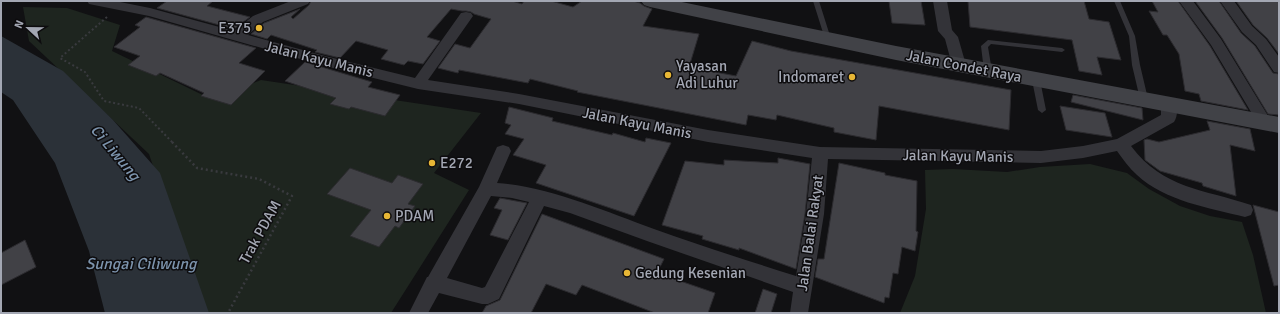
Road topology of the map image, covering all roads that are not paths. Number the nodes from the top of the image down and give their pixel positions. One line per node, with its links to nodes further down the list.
1 (94, 1): 9 (street, Jalan Kayu Manis)
2 (303, 1): 12 (street)
3 (650, 1): 10 (street, Jalan Condet Raya)
4 (816, 1): 13 (lane)
5 (940, 1): 15 (street)
6 (1117, 1): 20 (lane)
7 (1186, 1): 23 (street)
8 (1227, 1): 16 (street)
9 (122, 4): 12 (street, Jalan Kayu Manis)
10 (687, 5): 13 (street, Jalan Condet Raya)
11 (466, 16): 19 (street)
12 (236, 37): 19 (street, Jalan Kayu Manis)
13 (828, 39): 15 (street, Jalan Condet Raya)
14 (1062, 50): 17 (lane)
15 (952, 64): 17 (street, Jalan Condet Raya)
16 (1279, 68)
17 (988, 71): 18 (street, Jalan Condet Raya)
18 (1036, 80): 20 (street, Jalan Condet Raya); 22 (lane)
19 (418, 84): 26 (street, Jalan Kayu Manis)
20 (1144, 99): 21 (street, Jalan Condet Raya)
21 (1169, 104): 23 (street, Jalan Condet Raya); 24 (street, Jalan Kayu Manis)
22 (1042, 110)
23 (1272, 124)
24 (1121, 144): 26 (street, Jalan Kayu Manis); 29 (street)
25 (502, 151): 27 (street)
26 (820, 154): 31 (street, Jalan Balai Rakyat)
27 (486, 189): 28 (street); 30 (street)
28 (539, 198): 30 (street); 31 (street)
29 (1245, 210)
30 (433, 283): 32 (street)
31 (803, 287): 33 (street, Jalan Balai Rakyat)
32 (418, 313)
33 (799, 313)

